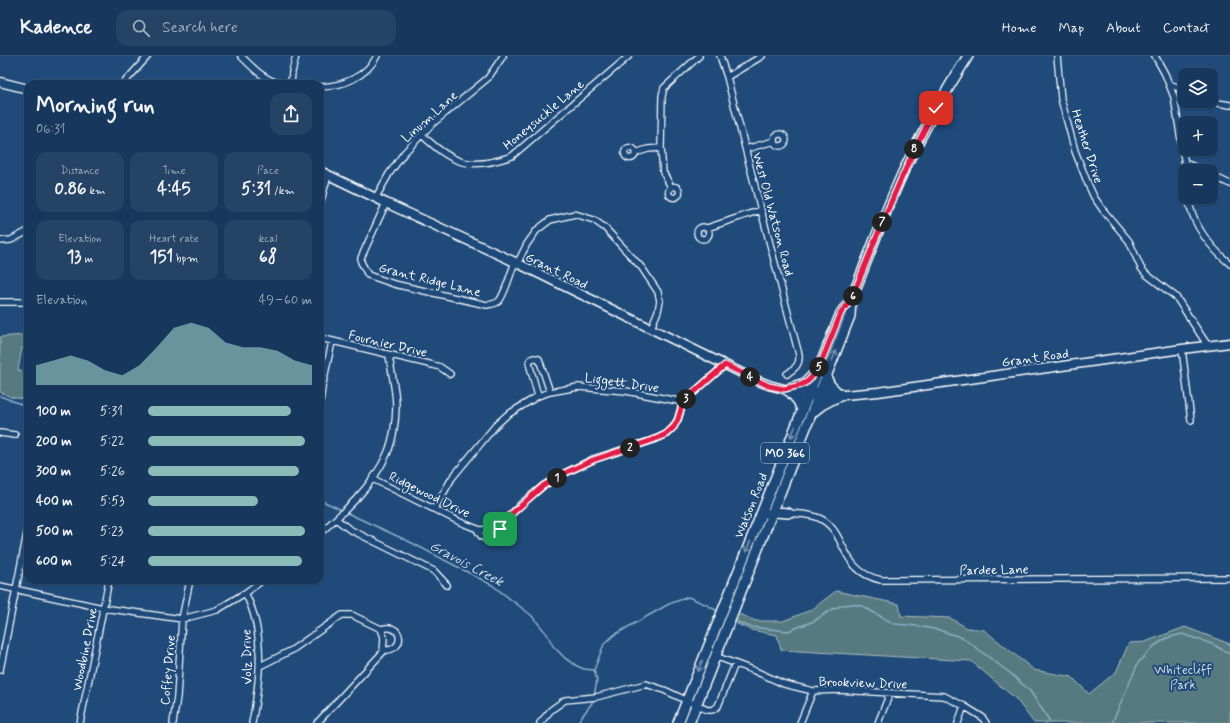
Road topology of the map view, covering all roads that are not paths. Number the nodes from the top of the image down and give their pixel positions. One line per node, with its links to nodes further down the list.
1 (148, 56): 14 (street)
2 (242, 56): 15 (street)
3 (296, 56): 16 (street)
4 (377, 56): 19 (street)
5 (503, 56): 24 (street, Linum Lane)
6 (629, 56): 24 (street, Honeysuckle Lane)
7 (699, 56): 26 (street)
8 (720, 56): 13 (street, West Old Watson Road)
9 (762, 56): 13 (street)
10 (968, 56): 45 (main road, Watson Road / MO 366)
11 (1057, 56): 52 (street, Heather Drive)
12 (1155, 56): 18 (street)
13 (727, 77): 27 (street, West Old Watson Road)
14 (127, 80)
15 (270, 80)
16 (291, 80)
17 (0, 82): 20 (street)
18 (1170, 84): 21 (street); 29 (street)
19 (324, 86)
20 (24, 88)
21 (1178, 88)
22 (1218, 103): 23 (street)
23 (1230, 105)
24 (422, 135): 36 (street, Linum Lane)
25 (774, 141): 27 (street)
26 (661, 148): 28 (street); 34 (street)
27 (746, 149): 39 (street, West Old Watson Road)
28 (635, 153)
29 (1185, 163)
30 (324, 173): 31 (street, Grant Road)
31 (328, 175): 35 (street); 36 (street, Grant Road)
32 (1218, 178): 33 (street)
33 (1230, 184)
34 (671, 188)
35 (324, 190)
36 (376, 197): 37 (street, Grant Road)
37 (386, 203): 43 (street, Grant Road); 43 (street, Grant Ridge Lane)
38 (1190, 204): 44 (street)
39 (761, 210): 40 (street); 58 (street, West Old Watson Road)
40 (707, 228)
41 (24, 233): 42 (street)
42 (0, 241)
43 (516, 263): 48 (street, Grant Road); 48 (street)
44 (1230, 264)
45 (851, 300): 56 (main road, Watson Road / MO 366); 59 (main road, Watson Road / MO 366, one-way to 45)
46 (0, 302): 47 (street)
47 (24, 302)
48 (651, 328): 55 (street, Grant Road)
49 (324, 339): 50 (street, Fournier Drive)
50 (332, 342): 54 (street, Fournier Drive); 60 (street)
51 (1230, 343): 52 (street, Grant Road)
52 (1208, 346): 53 (street, Grant Road)
53 (1182, 349): 65 (street, Grant Road); 70 (street)
54 (389, 355): 57 (street, Fournier Drive); 73 (street)
55 (725, 365): 61 (street, Grant Road); 67 (street)
56 (818, 370): 61 (main road); 63 (main road, Watson Road / MO 366)
57 (450, 374)
58 (787, 374)
59 (826, 377): 64 (main road, Watson Road / MO 366); 65 (main road)
60 (324, 379)
61 (789, 390): 63 (street, Grant Road); 68 (main road)
62 (550, 392): 66 (street, Liggett Drive); 66 (street); 67 (street, Liggett Drive)
63 (809, 393): 64 (street, Grant Road); 68 (main road, Watson Road / MO 366)
64 (819, 395): 65 (street, Grant Road); 69 (main road, Watson Road / MO 366)
65 (838, 395): 69 (main road)
66 (538, 396): 75 (street, Liggett Drive)
67 (683, 402): 79 (street, Ridgewood Drive)
68 (802, 410): 77 (main road, Watson Road / MO 366, one-way to 77)
69 (812, 413): 74 (main road, Watson Road / MO 366)
70 (1191, 420)
71 (0, 433): 72 (street)
72 (15, 435)
73 (373, 479): 75 (street, Ridgewood Drive); 78 (street)
74 (776, 502): 76 (main road); 77 (main road, Watson Road / MO 366)
75 (435, 508): 80 (street, Ridgewood Drive)
76 (788, 513): 77 (main road); 83 (street, Pardee Lane)
77 (766, 517): 95 (main road, Watson Road / MO 366); 101 (main road, Watson Road / MO 366, one-way to 101)
78 (336, 520): 81 (street); 87 (street)
79 (499, 525): 80 (street, Ridgewood Drive); 80 (street, Ridgewood Drive)
80 (477, 529)
81 (324, 530)
82 (24, 548): 89 (street)
83 (1230, 578)
84 (108, 584): 91 (street, Woodbine Drive)
85 (189, 584): 92 (street, Coffey Drive)
86 (258, 584): 90 (street)
87 (448, 585)
88 (0, 586): 89 (street)
89 (16, 589): 91 (street); 98 (street)
90 (245, 594): 92 (street); 97 (street, Volz Drive)
91 (104, 608): 92 (street); 104 (street, Woodbine Drive)
92 (182, 619): 105 (street, Coffey Drive)
93 (381, 629): 94 (street); 94 (street); 97 (street)
94 (383, 650): 107 (street)
95 (715, 656): 96 (street, Brookview Drive); 102 (main road, Watson Road / MO 366)
96 (735, 664): 99 (street, Brookview Drive); 102 (street)
97 (260, 666): 106 (street, Volz Drive)
98 (0, 670)
99 (813, 691): 100 (street, Brookview Drive); 111 (street)
100 (890, 693): 103 (street, Brookview Drive); 112 (street)
101 (687, 701): 102 (street); 108 (street); 109 (main road, Watson Road / MO 366)
102 (696, 705): 110 (main road, Watson Road / MO 366)
103 (964, 706): 113 (street); 114 (street, Brookview Drive)
104 (80, 723)
105 (173, 723)
106 (252, 723)
107 (317, 723)
108 (540, 723)
109 (678, 723)
110 (689, 723)
111 (800, 723)
112 (878, 723)
113 (958, 723)
114 (986, 723)

